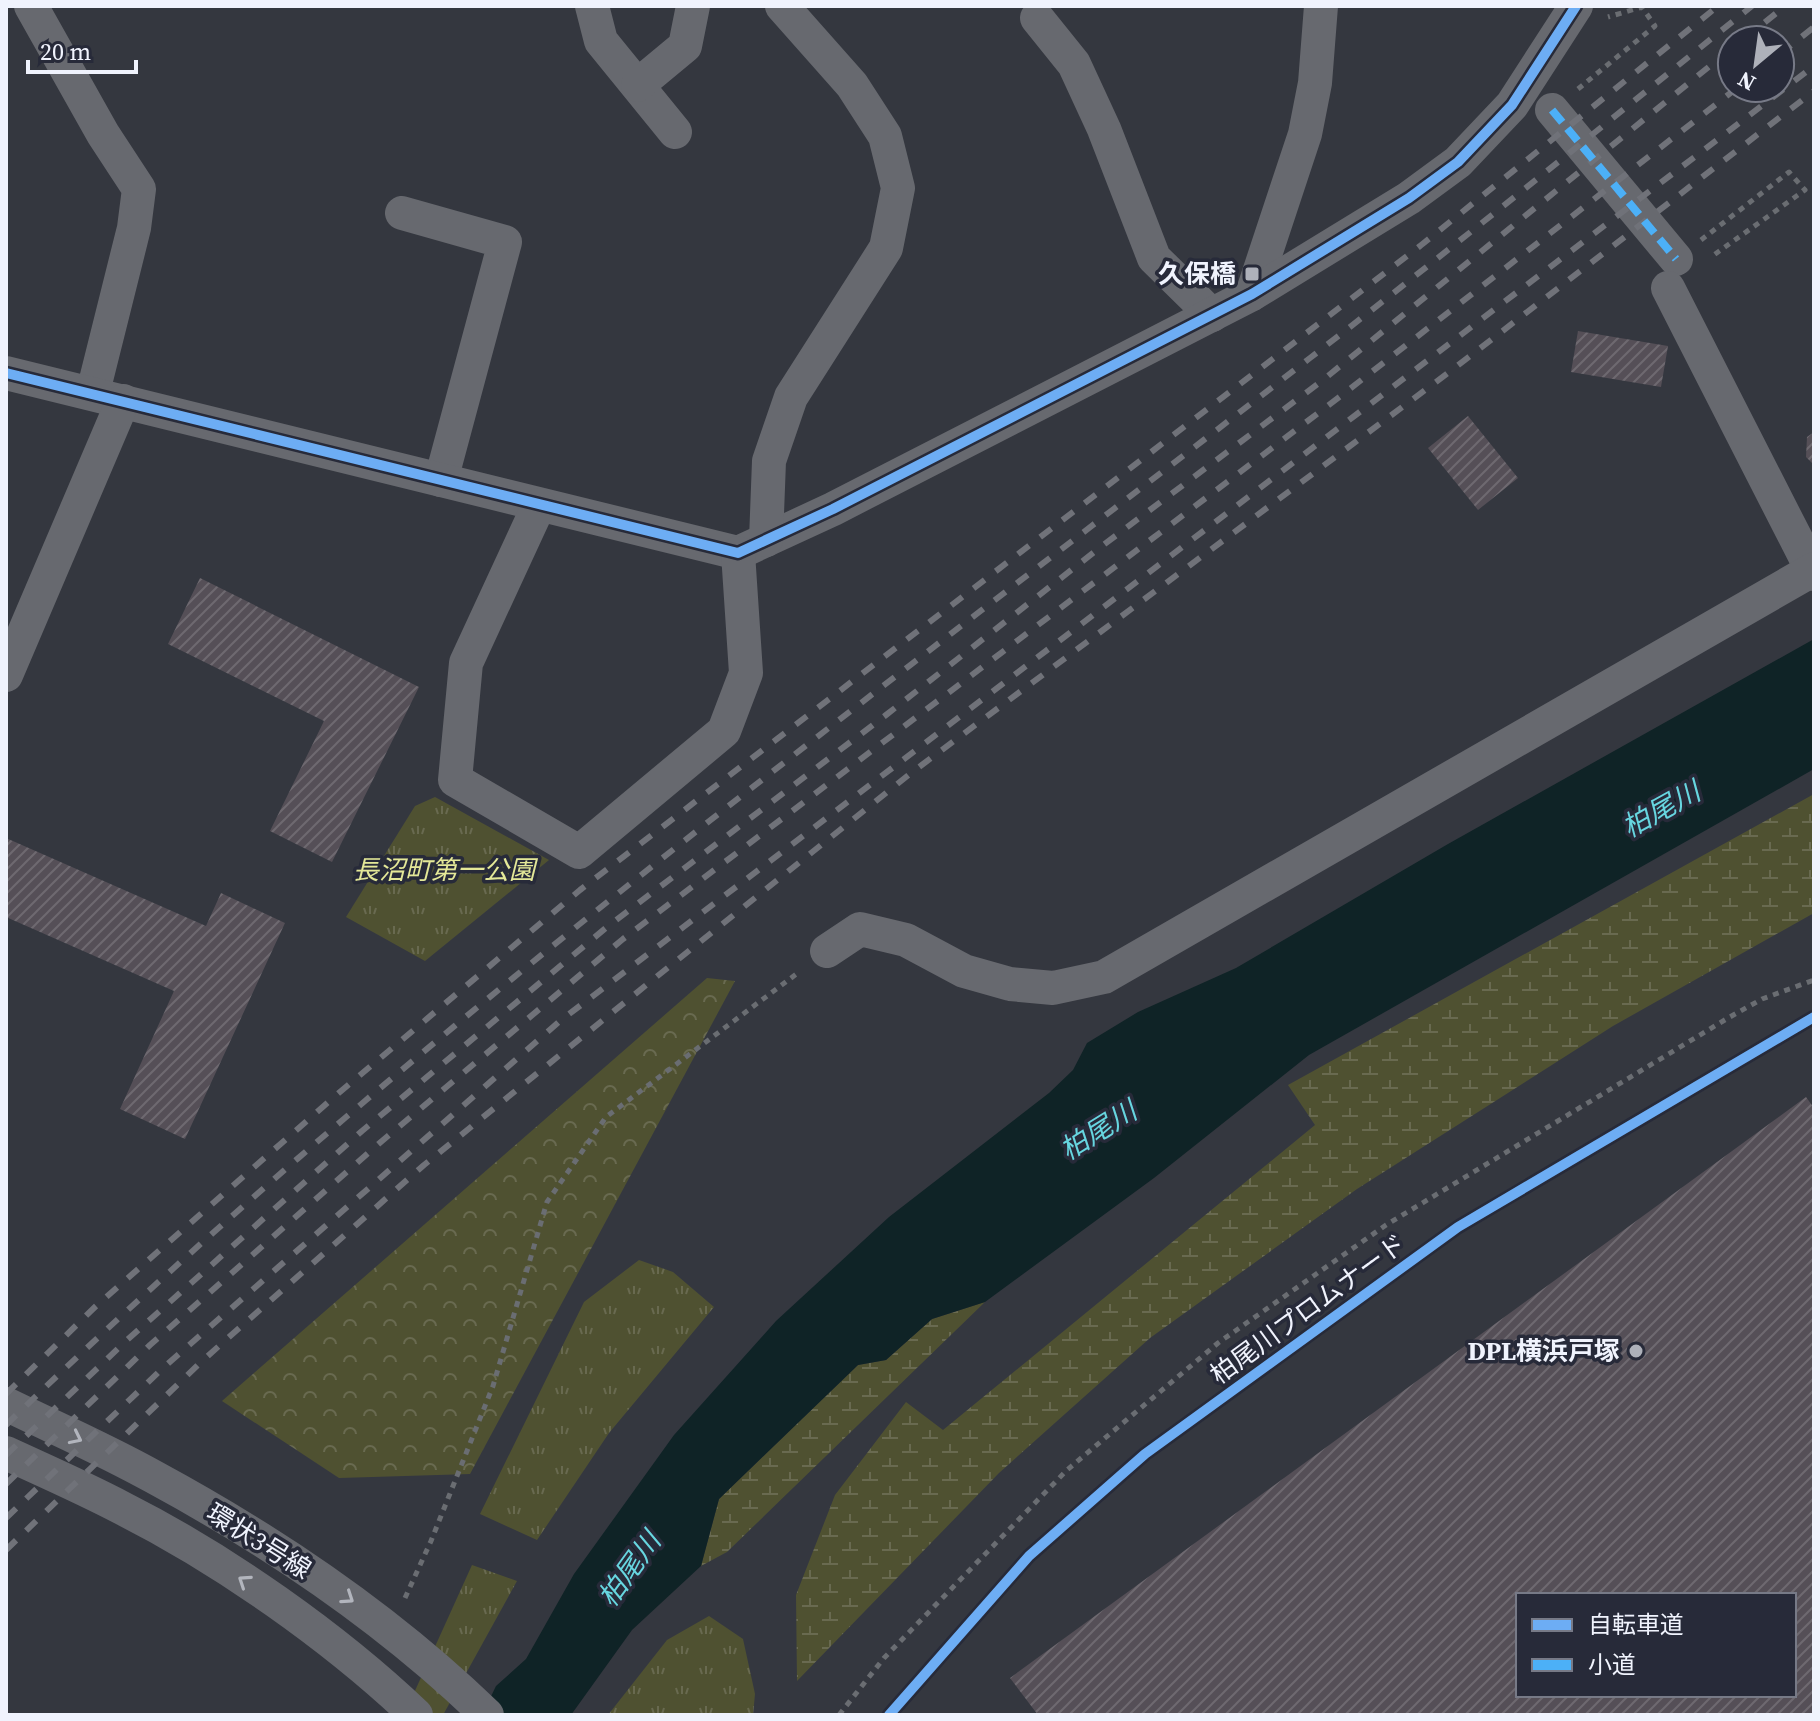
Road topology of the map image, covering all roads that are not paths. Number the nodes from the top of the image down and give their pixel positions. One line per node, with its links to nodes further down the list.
1 (31, 6): 15 (street)
2 (592, 6): 8 (street)
3 (693, 6): 8 (street)
4 (782, 6): 18 (street)
5 (1321, 6): 12 (street)
6 (1576, 6): 12 (street)
7 (1037, 18): 13 (street)
8 (638, 85): 10 (street)
9 (1552, 110): 19 (street)
10 (675, 132)
11 (402, 213): 16 (street)
12 (1252, 294): 13 (street)
13 (1212, 315): 18 (street)
14 (6, 373): 15 (street)
15 (108, 397): 16 (street); 20 (street)
16 (441, 480): 17 (street)
17 (539, 505): 18 (street); 18 (street)
18 (752, 547)
19 (1813, 571): 21 (street)
20 (6, 675)
21 (827, 951)
22 (6, 1404): 25 (street, 環状3号線, one-way to 25)
23 (6, 1453): 24 (street, 環状3号線, one-way to 23)
24 (416, 1715)
25 (487, 1715)

